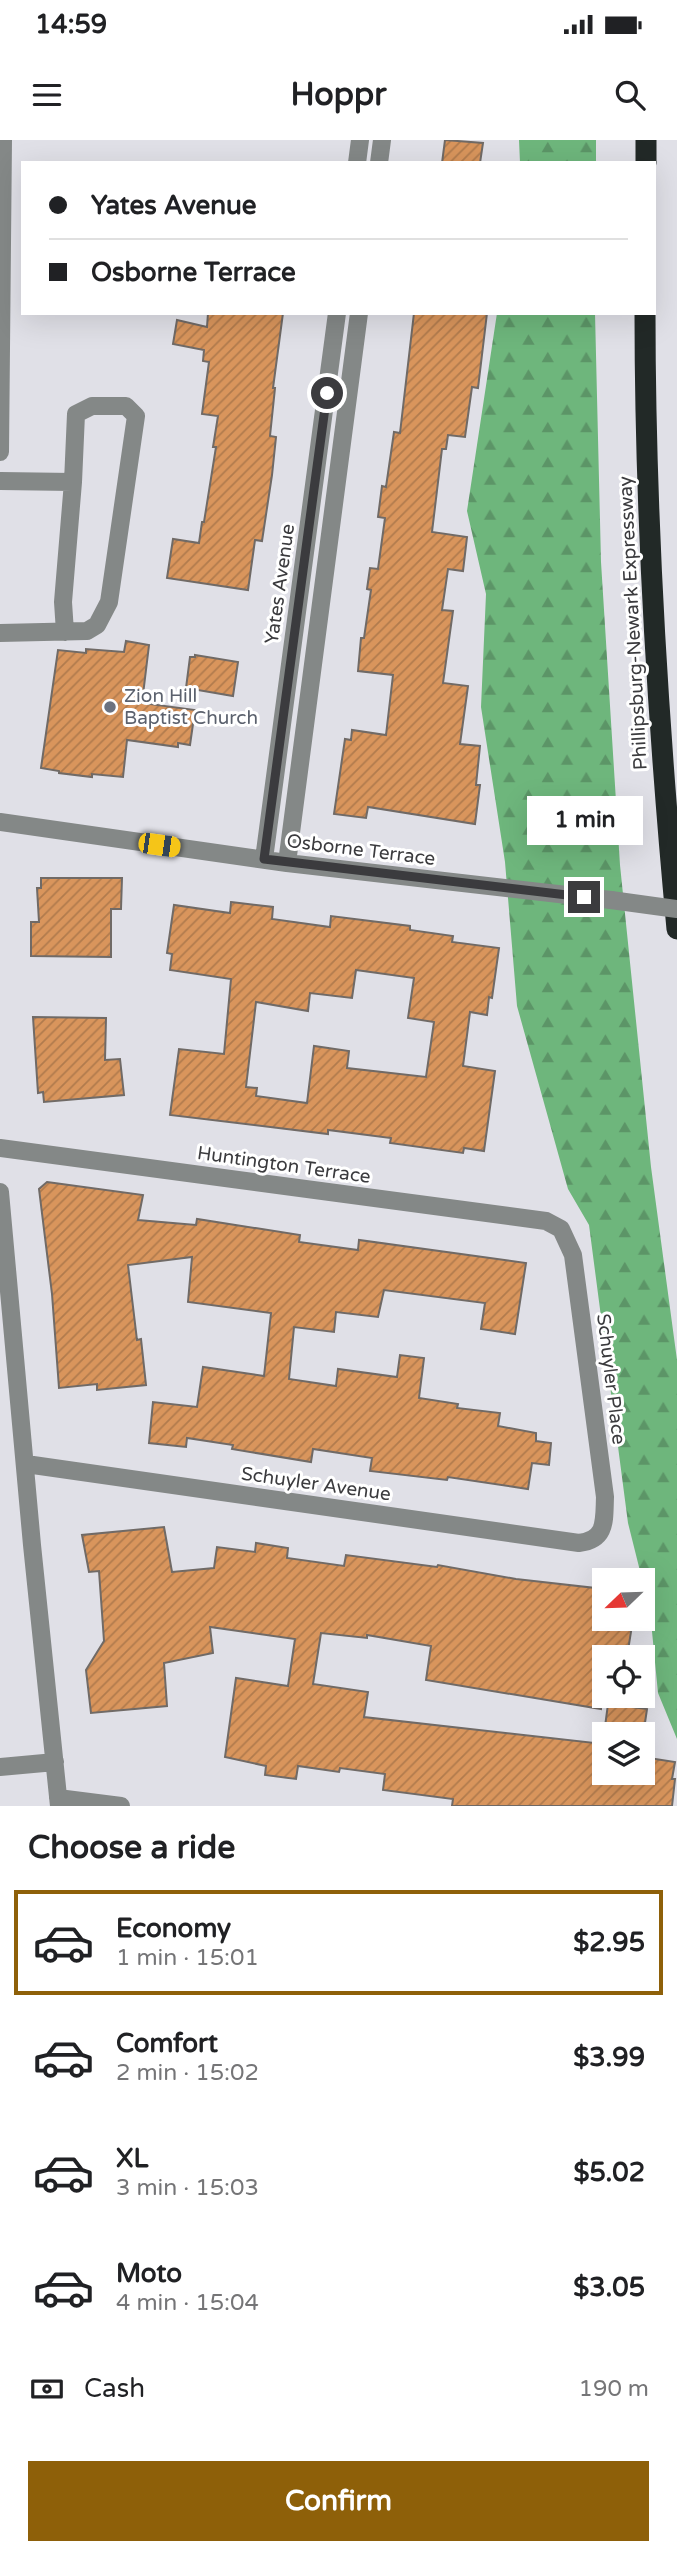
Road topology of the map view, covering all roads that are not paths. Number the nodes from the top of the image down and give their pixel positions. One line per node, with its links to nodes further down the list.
1 (3, 140): 11 (street)
2 (360, 140): 5 (street)
3 (382, 140): 6 (street)
4 (646, 140): 7 (highway)
5 (358, 161)
6 (379, 161)
7 (646, 161)
8 (337, 315): 15 (street, Yates Avenue)
9 (359, 315): 16 (street)
10 (645, 315): 23 (highway, Phillipsburg-Newark Expressway)
11 (1, 367): 12 (street)
12 (0, 452)
13 (0, 481): 14 (street)
14 (73, 482): 18 (street); 18 (street)
15 (305, 551): 16 (street); 20 (street, Yates Avenue)
16 (328, 554): 21 (street)
17 (0, 632): 18 (street)
18 (65, 632)
19 (0, 822): 20 (street, Osborne Terrace)
20 (264, 859): 21 (street, Osborne Terrace)
21 (287, 863): 22 (street, Osborne Terrace, bridge)
22 (677, 909)
23 (677, 929)
24 (0, 1148): 26 (street, Huntington Terrace)
25 (0, 1192): 27 (street)
26 (561, 1229): 28 (street, Schuyler Place)
27 (26, 1464): 28 (street, Schuyler Avenue); 29 (street)
28 (599, 1536)
29 (55, 1762): 30 (street); 31 (street)
30 (0, 1767)
31 (59, 1802): 32 (street)
32 (121, 1806)

